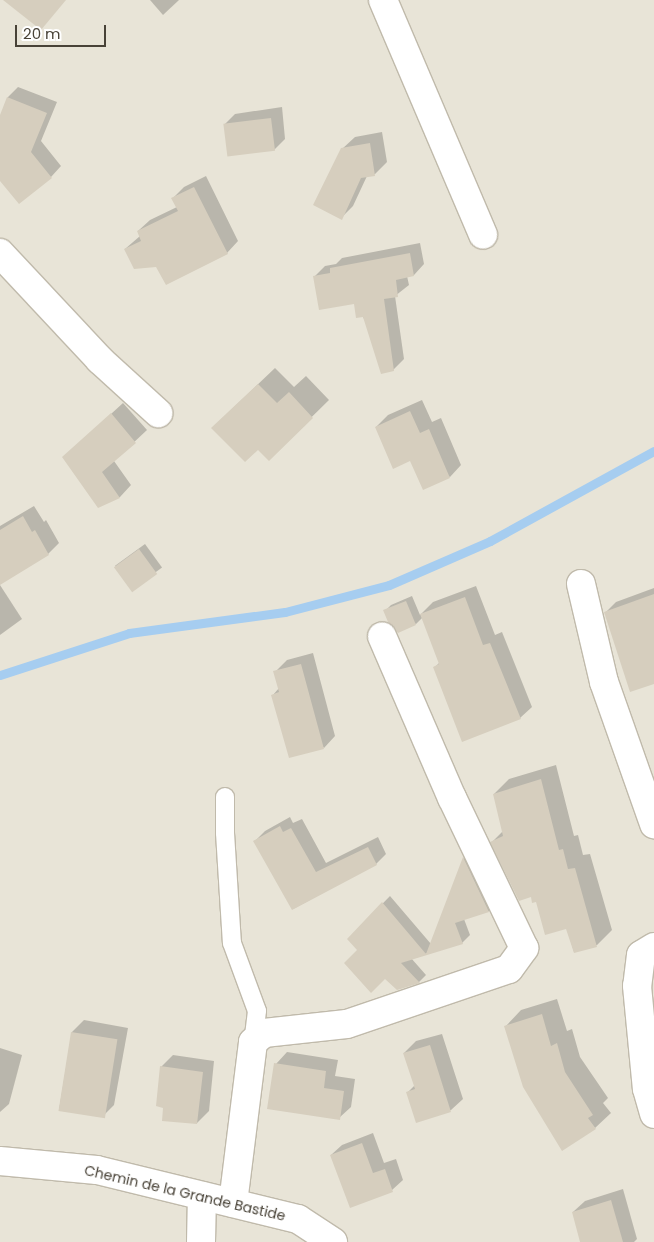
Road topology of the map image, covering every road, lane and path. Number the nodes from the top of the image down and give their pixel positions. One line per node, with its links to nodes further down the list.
1 (383, 0): 2 (street)
2 (483, 235)
3 (0, 253): 4 (street)
4 (158, 413)
5 (580, 584): 8 (street)
6 (382, 636): 10 (street)
7 (225, 797): 10 (lane)
8 (654, 824)
9 (654, 947): 11 (street)
10 (253, 1042): 14 (street)
11 (654, 1114)
12 (0, 1161): 13 (street, Chemin de la Grande Bastide)
13 (202, 1196): 14 (street, Chemin de la Grande Bastide); 15 (street)
14 (233, 1203): 16 (street, Chemin de la Grande Bastide)
15 (196, 1240)
16 (333, 1242)

